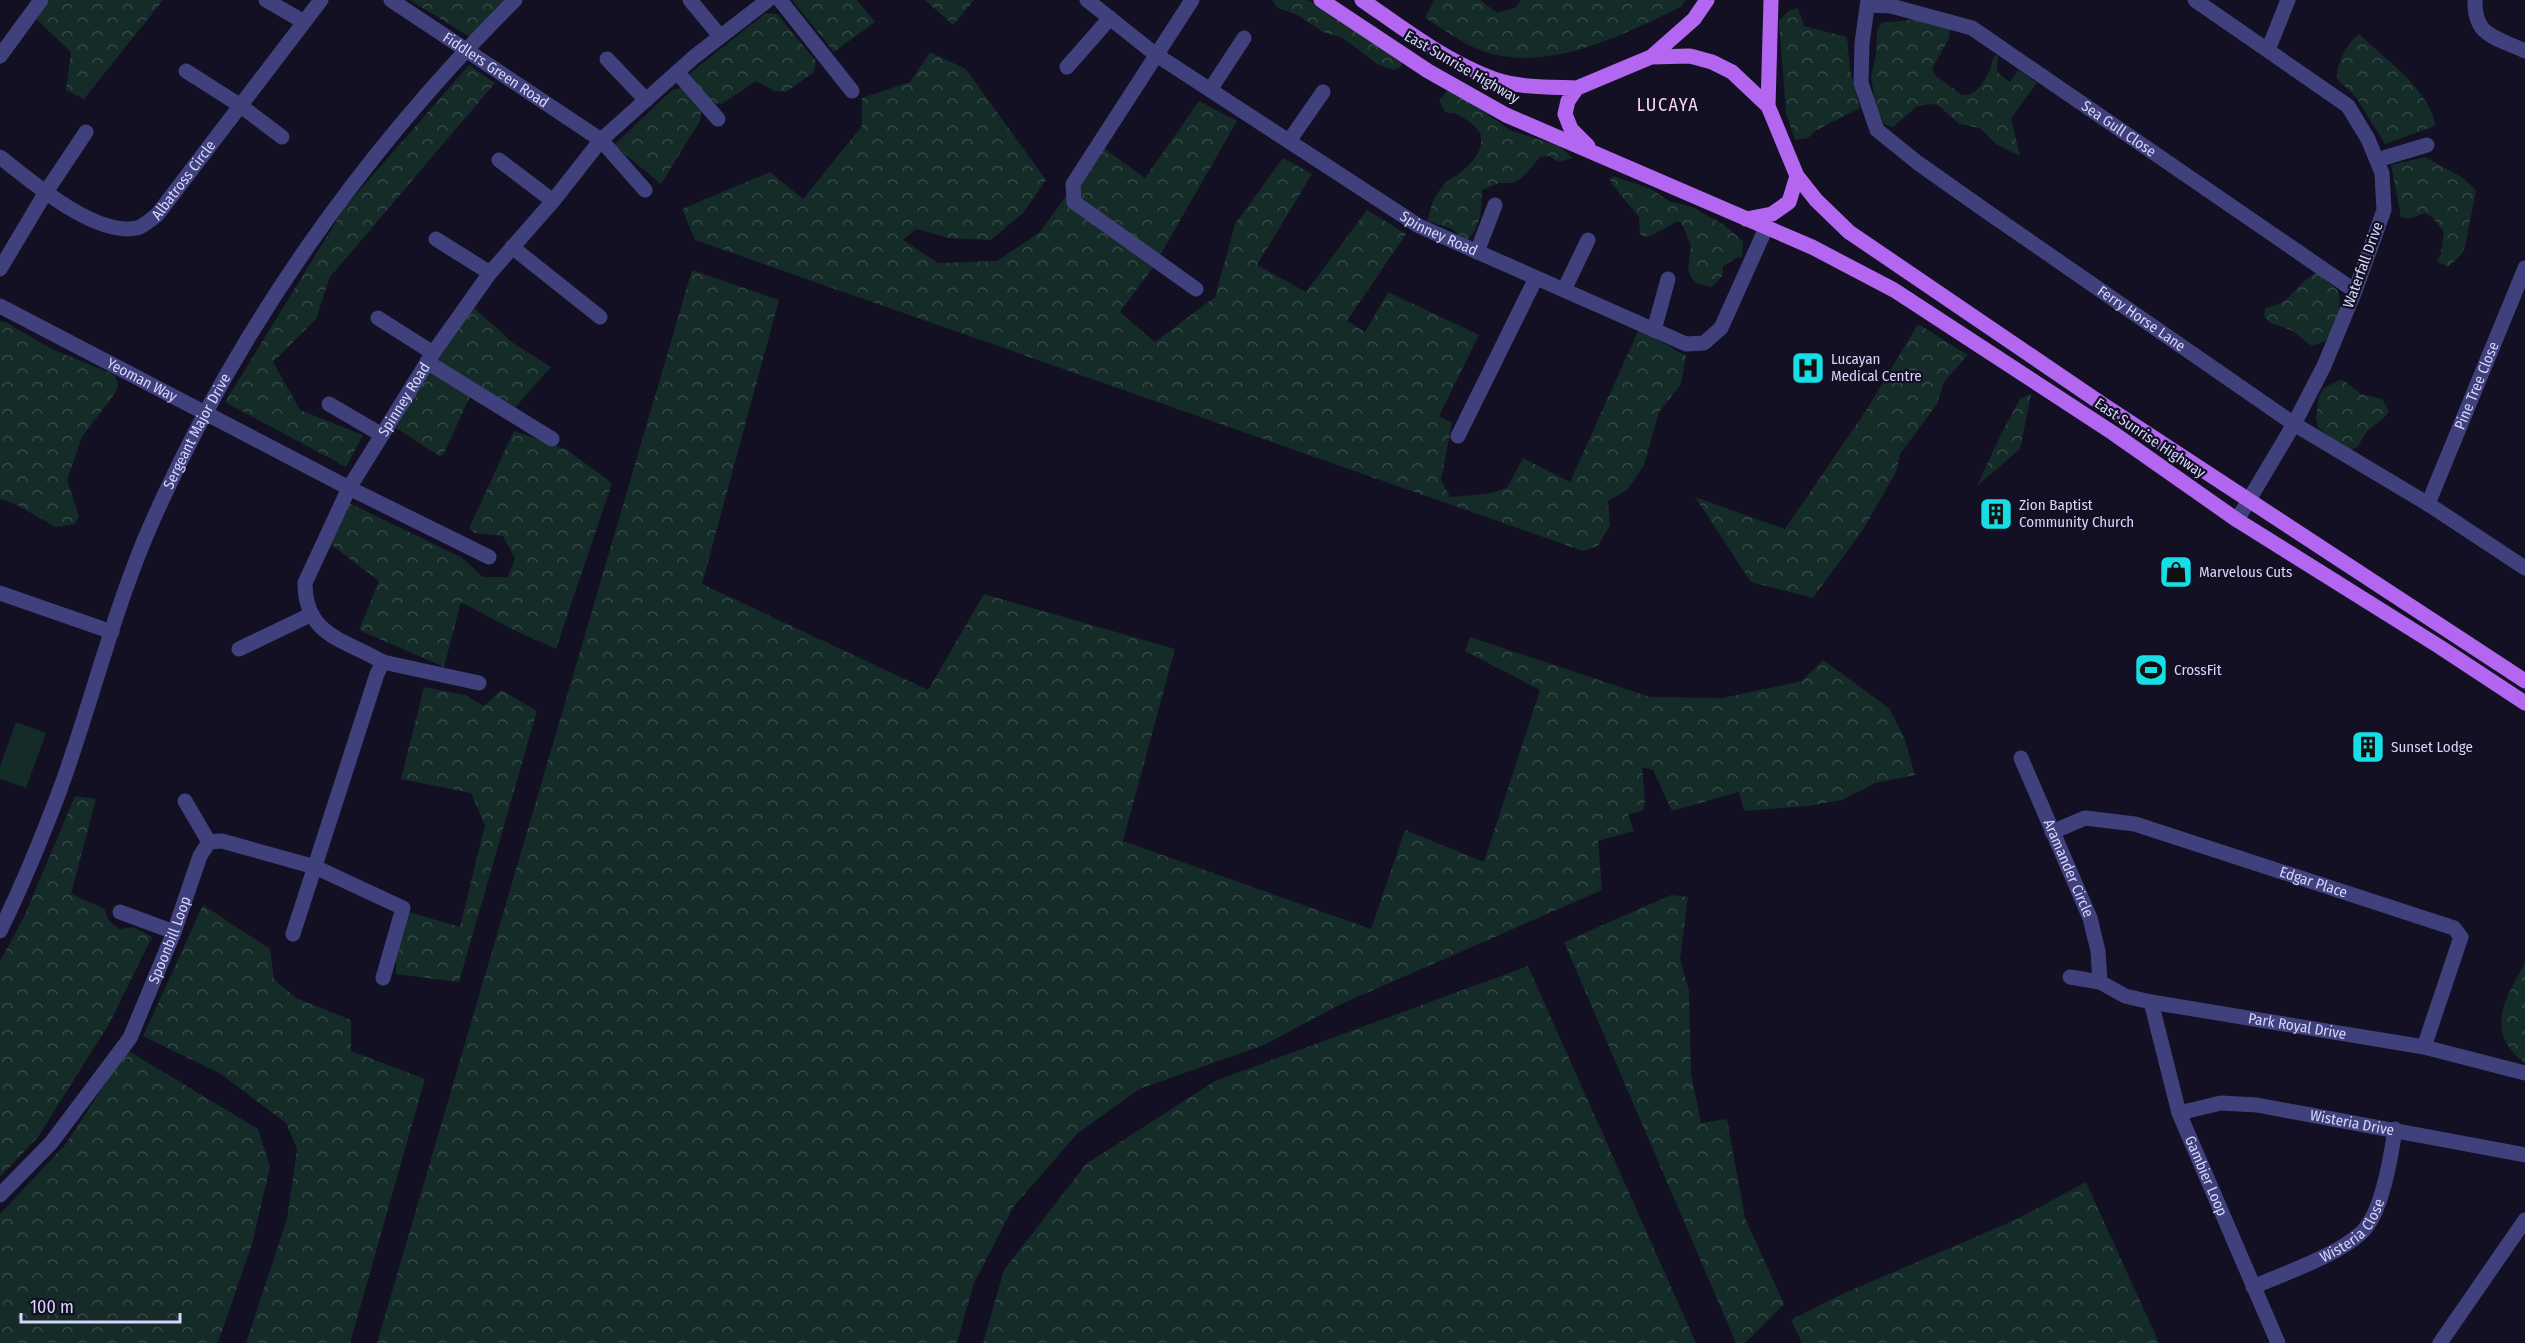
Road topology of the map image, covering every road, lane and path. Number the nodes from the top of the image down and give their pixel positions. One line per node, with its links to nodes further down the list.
1 (40, 0): 27 (street)
2 (266, 0): 20 (street)
3 (321, 0): 20 (street, Albatross Circle)
4 (391, 0): 24 (street, Fiddlers Green Road)
5 (515, 0): 24 (street, Sergeant Major Drive)
6 (690, 0): 21 (street)
7 (768, 0): 21 (street, Spinney Road)
8 (780, 0): 35 (street)
9 (1087, 0): 19 (street, Spinney Road)
10 (1192, 0): 26 (street)
11 (1321, 0): 46 (main road, East Sunrise Highway)
12 (1362, 0): 33 (main road, East Sunrise Highway)
13 (1707, 0): 28 (main road)
14 (1772, 0): 39 (main road)
15 (2195, 0): 23 (street, Waterfall Drive)
16 (2288, 0): 23 (street)
17 (2475, 0): 25 (street)
18 (1868, 3): 68 (street, Sea Gull Close); 76 (street, Ferry Horse Lane)
19 (1110, 18): 26 (street, Spinney Road); 30 (street)
20 (304, 22): 38 (street, Albatross Circle)
21 (720, 36): 32 (street, Spinney Road)
22 (1244, 38): 34 (street)
23 (2268, 50): 49 (street, Waterfall Drive)
24 (464, 51): 43 (street, Fiddlers Green Road); 75 (street, Sergeant Major Drive)
25 (2525, 51)
26 (1155, 54): 34 (street, Spinney Road); 66 (street)
27 (0, 56)
28 (1651, 57): 33 (main road); 39 (main road)
29 (607, 59): 37 (street)
30 (1067, 67)
31 (186, 71): 38 (street)
32 (677, 72): 37 (street, Spinney Road); 40 (street)
33 (1577, 88): 46 (main road)
34 (1210, 90): 44 (street, Spinney Road)
35 (852, 91)
36 (1323, 92): 44 (street)
37 (646, 100): 43 (street, Spinney Road)
38 (241, 106): 42 (street); 52 (street, Albatross Circle)
39 (1768, 106): 50 (main road, East Sunrise Highway)
40 (718, 119)
41 (86, 132): 52 (street)
42 (282, 136)
43 (601, 141): 51 (street, Fiddlers Green Road); 53 (street, Spinney Road)
44 (1289, 141): 60 (street, Spinney Road)
45 (2427, 145): 49 (street)
46 (1592, 150): 55 (main road, East Sunrise Highway)
47 (0, 157): 52 (street, Albatross Circle)
48 (499, 160): 53 (street)
49 (2377, 160): 68 (street, Waterfall Drive)
50 (1797, 176): 55 (main road); 81 (main road, East Sunrise Highway)
51 (645, 190)
52 (46, 192): 62 (street)
53 (553, 201): 59 (street, Spinney Road)
54 (1495, 205): 60 (street)
55 (1746, 219): 56 (main road, East Sunrise Highway)
56 (1767, 228): 72 (street, Spinney Road); 83 (main road, East Sunrise Highway)
57 (436, 238): 63 (street)
58 (1588, 240): 67 (street)
59 (512, 247): 63 (street, Spinney Road); 70 (street)
60 (1477, 252): 64 (street, Spinney Road)
61 (2525, 268): 82 (street, Pine Tree Close)
62 (0, 269)
63 (490, 273): 73 (street, Spinney Road)
64 (1536, 278): 67 (street, Spinney Road); 78 (street)
65 (1668, 279): 72 (street)
66 (1196, 289)
67 (1564, 290): 72 (street, Spinney Road)
68 (2355, 291): 76 (street, Waterfall Drive)
69 (0, 306): 75 (street, Yeoman Way)
70 (600, 317)
71 (378, 318): 73 (street)
72 (1654, 330)
73 (430, 358): 77 (street, Spinney Road); 79 (street)
74 (329, 404): 77 (street)
75 (206, 412): 80 (street, Yeoman Way); 88 (street, Sergeant Major Drive)
76 (2294, 424): 81 (street, Waterfall Drive); 82 (street, Ferry Horse Lane)
77 (382, 435): 80 (street, Spinney Road)
78 (1458, 436)
79 (552, 440)
80 (349, 488): 84 (street, Yeoman Way); 87 (street, Spinney Road)
81 (2249, 500): 83 (street, Waterfall Drive); 91 (main road, East Sunrise Highway)
82 (2428, 504): 85 (street, Ferry Horse Lane)
83 (2237, 520): 93 (main road, East Sunrise Highway)
84 (489, 557)
85 (2525, 568)
86 (0, 593): 88 (street)
87 (310, 615): 89 (street); 90 (street)
88 (112, 632): 100 (street, Sergeant Major Drive)
89 (239, 649)
90 (383, 662): 92 (street); 98 (street)
91 (2525, 681)
92 (479, 683)
93 (2525, 703)
94 (2021, 758): 96 (street, Aramander Circle)
95 (185, 801): 97 (street)
96 (2052, 832): 105 (street, Aramander Circle); 107 (street, Edgar Place)
97 (209, 842): 98 (street); 101 (street, Spoonbill Loop)
98 (315, 867): 102 (street); 104 (street)
99 (120, 912): 101 (street)
100 (0, 931)
101 (174, 932): 112 (street, Spoonbill Loop)
102 (293, 934)
103 (2070, 977): 105 (street, Park Royal Drive)
104 (383, 978)
105 (2100, 982): 106 (street, Park Royal Drive)
106 (2151, 1002): 107 (street, Park Royal Drive); 109 (street, Gambier Loop)
107 (2424, 1047): 108 (street, Park Royal Drive)
108 (2525, 1072)
109 (2179, 1113): 110 (street, Wisteria Drive); 114 (street, Gambier Loop)
110 (2395, 1129): 111 (street, Wisteria Drive); 114 (street, Wisteria Close)
111 (2525, 1155)
112 (0, 1196)
113 (2525, 1220): 116 (street)
114 (2253, 1287): 115 (street, Gambier Loop)
115 (2278, 1343)
116 (2440, 1343)

